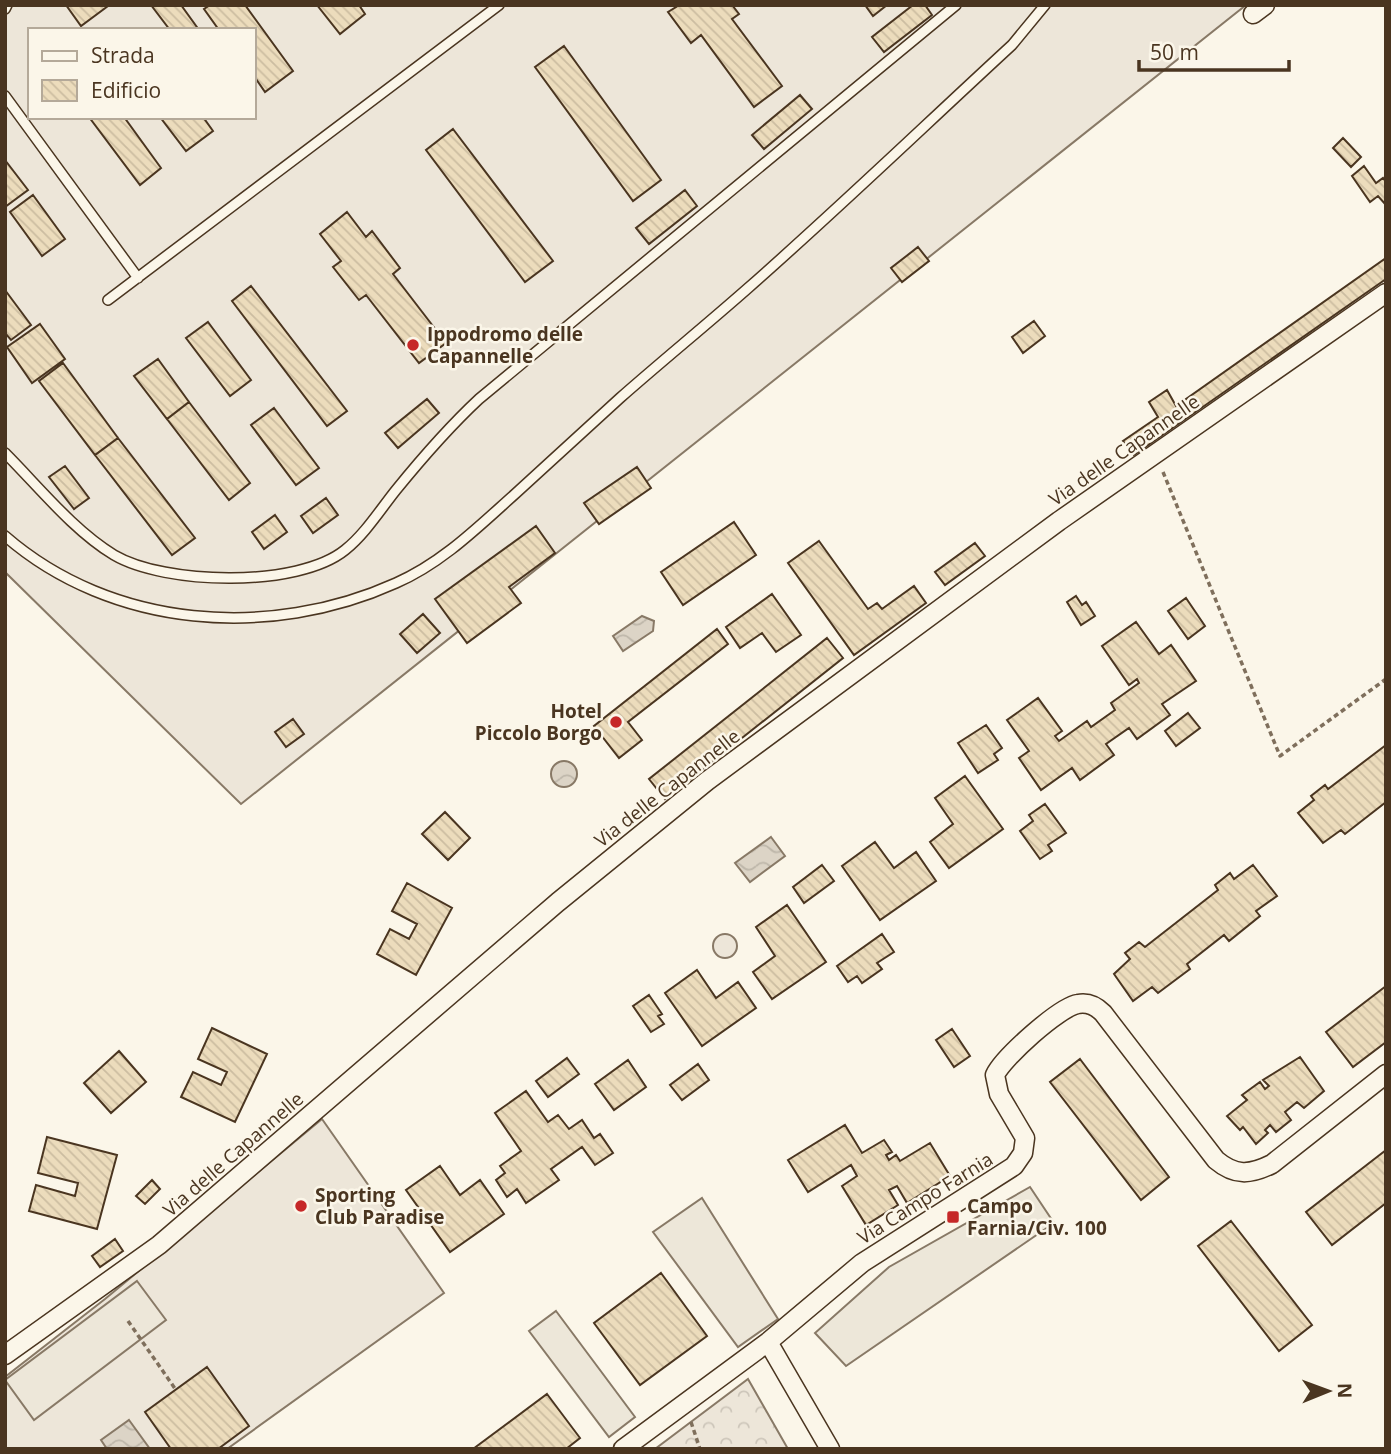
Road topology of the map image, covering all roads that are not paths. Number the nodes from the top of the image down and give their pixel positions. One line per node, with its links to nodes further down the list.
1 (499, 5): 5 (lane)
2 (956, 5): 8 (lane)
3 (1045, 5): 9 (lane)
4 (5, 96): 5 (lane)
5 (138, 278): 7 (lane)
6 (1386, 293): 12 (street, Via delle Capannelle)
7 (108, 300)
8 (5, 453)
9 (5, 536)
10 (1386, 1074): 11 (street, Via Campo Farnia)
11 (768, 1342): 13 (street, Via Campo Farnia); 14 (street)
12 (5, 1355)
13 (623, 1449)
14 (830, 1449)

